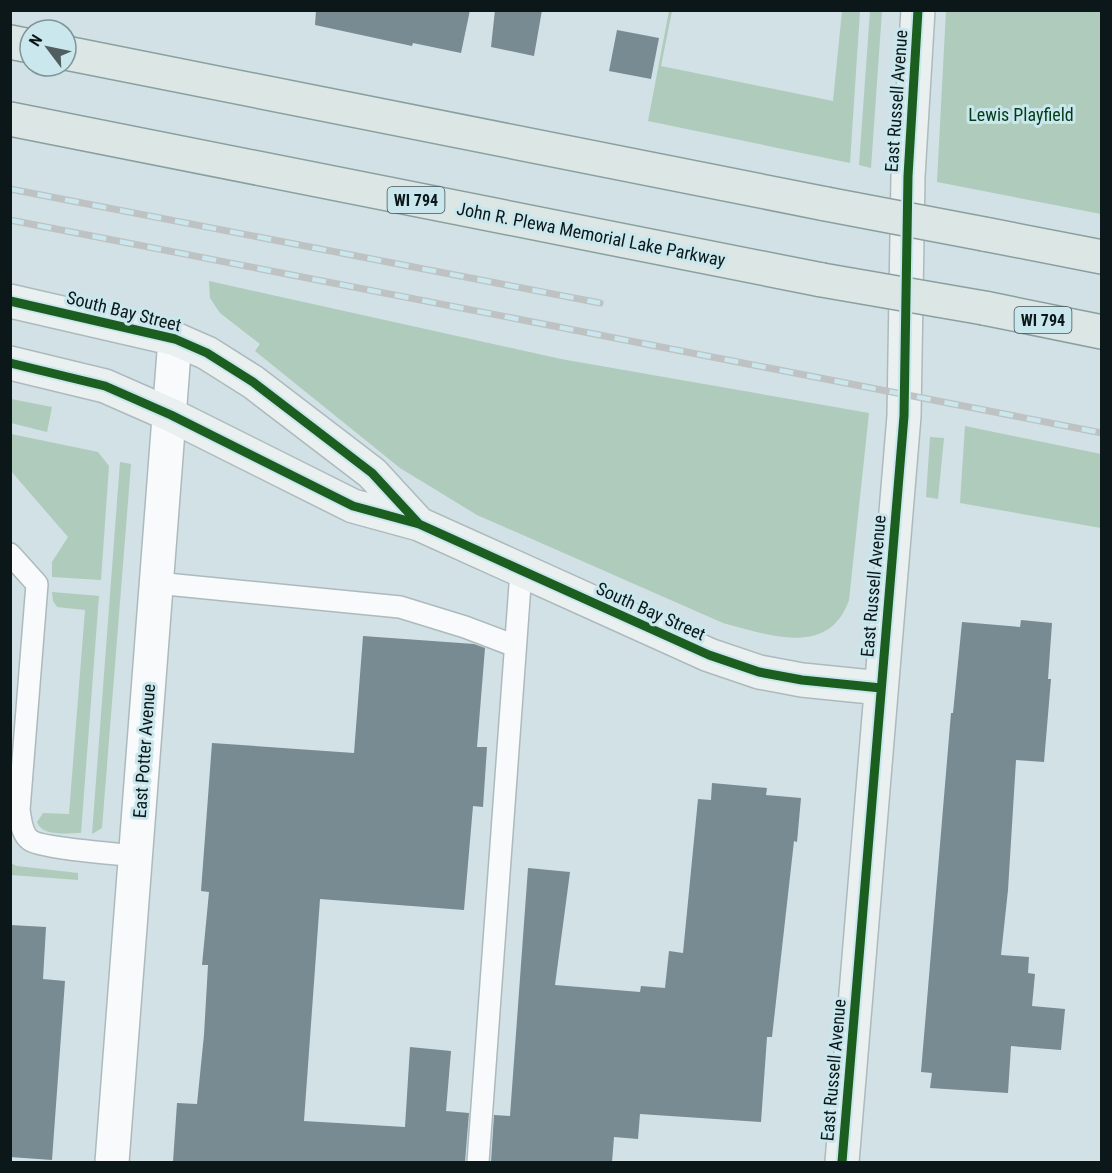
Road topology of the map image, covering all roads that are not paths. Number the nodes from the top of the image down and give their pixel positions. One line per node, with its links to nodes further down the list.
1 (918, 10): 15 (main road, East Russell Avenue)
2 (78, 56): 4 (main road, bridge)
3 (10, 119): 6 (main road, John R. Plewa Memorial Lake Parkway / WI 794, bridge)
4 (1101, 257)
5 (10, 301): 7 (main road, South Bay Street)
6 (1101, 332)
7 (175, 339): 9 (street, East Potter Avenue); 10 (main road, South Bay Street)
8 (10, 363): 9 (main road, South Bay Street)
9 (171, 415): 10 (main road, South Bay Street); 13 (street, East Potter Avenue)
10 (419, 524): 12 (main road, South Bay Street)
11 (10, 554): 16 (lane)
12 (521, 571): 14 (lane); 15 (main road, South Bay Street)
13 (156, 583): 14 (lane); 16 (street, East Potter Avenue)
14 (515, 646): 18 (lane)
15 (881, 688): 19 (main road, East Russell Avenue)
16 (136, 856): 17 (street, East Potter Avenue)
17 (112, 1162)
18 (478, 1162)
19 (842, 1162)

